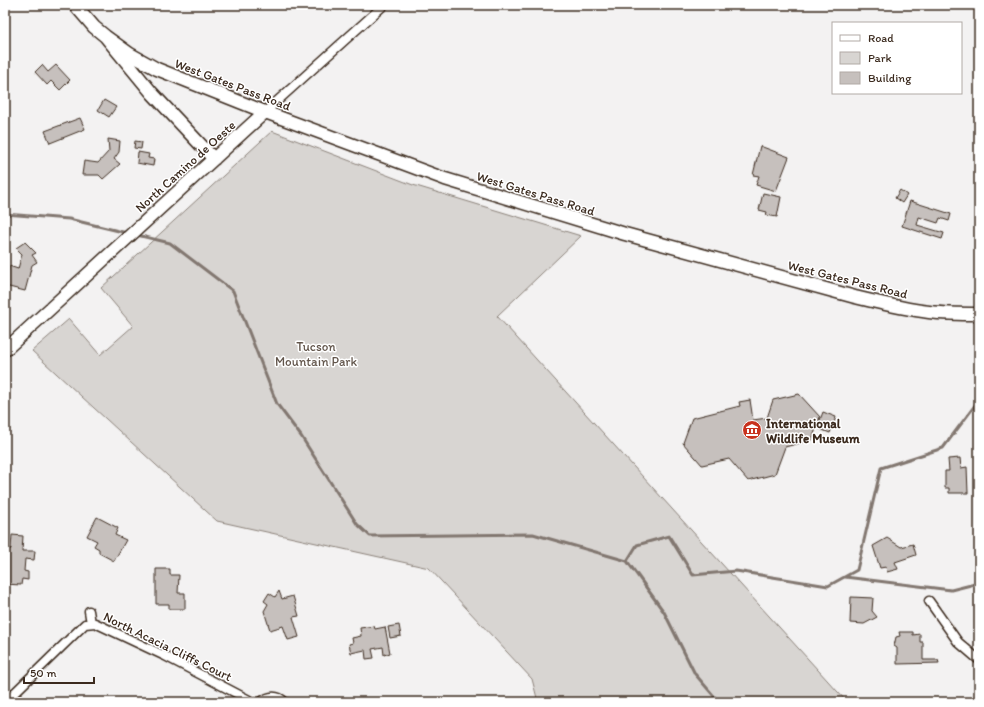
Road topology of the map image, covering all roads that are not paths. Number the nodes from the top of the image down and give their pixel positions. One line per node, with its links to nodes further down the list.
1 (75, 5): 3 (main road)
2 (384, 5): 4 (street, North Camino de Oeste)
3 (105, 36): 4 (main road, West Gates Pass Road); 5 (main road)
4 (265, 112): 5 (main road, North Camino de Oeste); 6 (main road, West Gates Pass Road)
5 (214, 159): 7 (main road, North Camino de Oeste)
6 (979, 314)
7 (5, 350)
8 (929, 601): 11 (street)
9 (89, 611): 10 (street)
10 (91, 623): 12 (street, North Acacia Cliffs Court); 13 (street, North Acacia Cliffs Court)
11 (979, 660)
12 (5, 702)
13 (253, 702)
14 (262, 702): 15 (street)
15 (285, 702)

